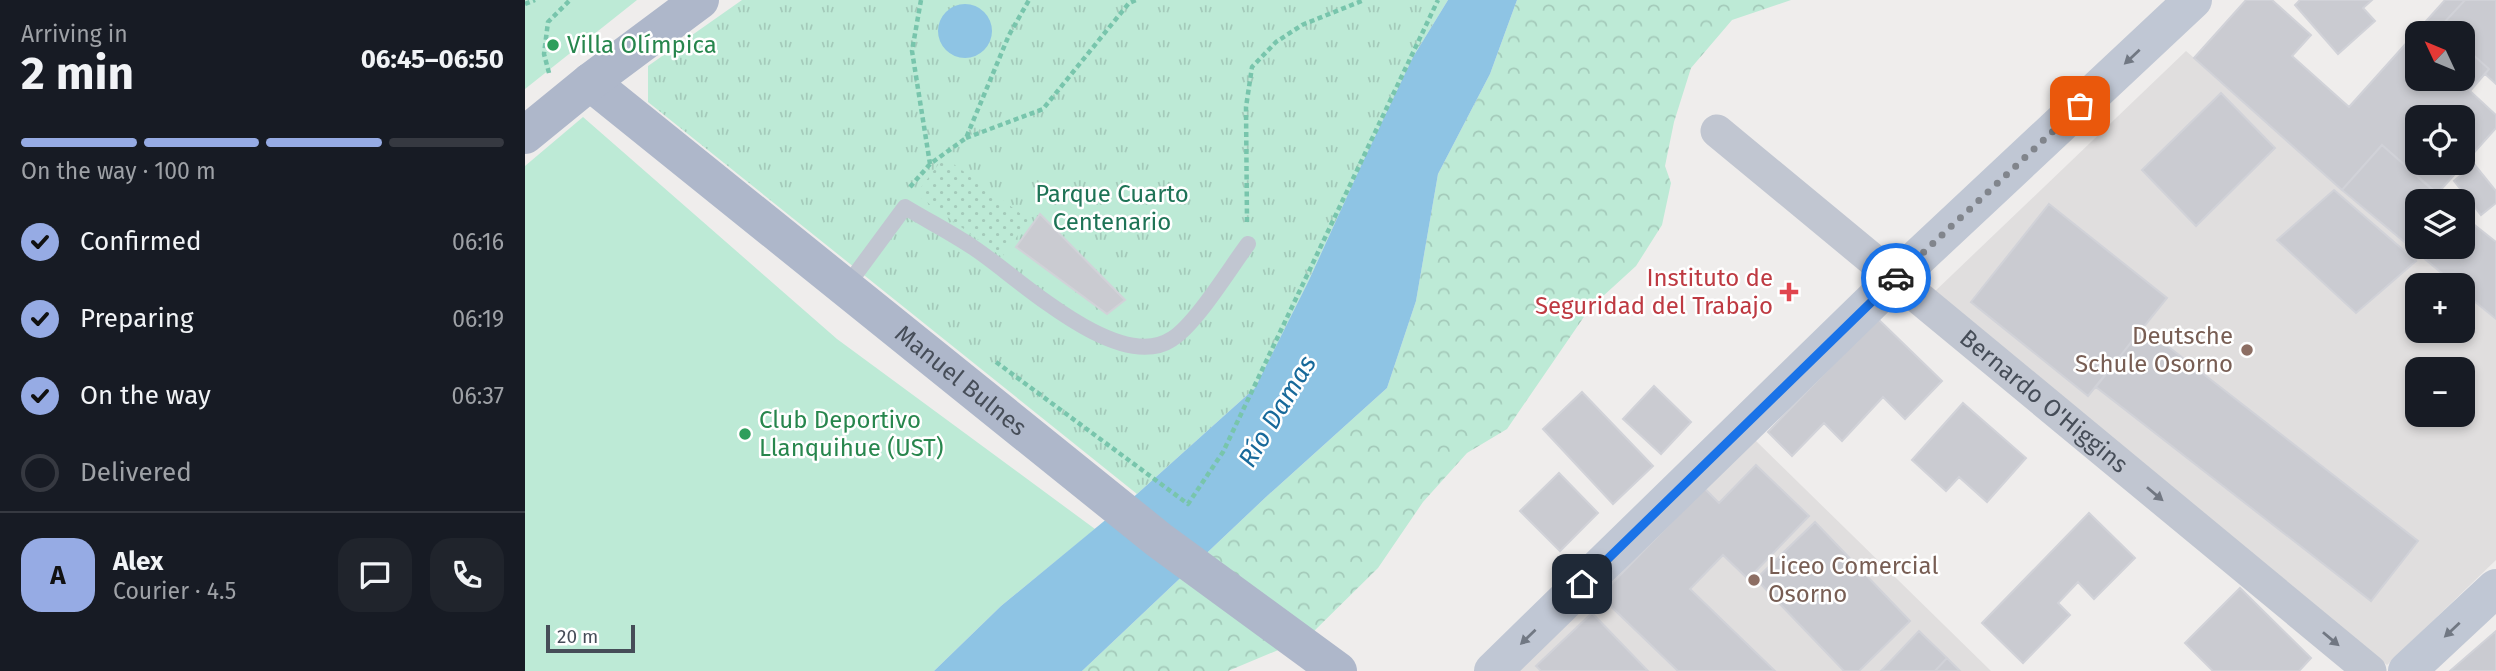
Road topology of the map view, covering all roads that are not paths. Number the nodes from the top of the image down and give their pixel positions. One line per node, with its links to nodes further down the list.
1 (699, 0): 3 (main road)
2 (2193, 0): 7 (street, one-way to 7)
3 (590, 82): 5 (main road); 8 (main road, Manuel Bulnes)
4 (1717, 131): 7 (street, Bernardo O'Higgins)
5 (525, 135)
6 (1248, 244): 8 (lane)
7 (1895, 279): 11 (street, one-way to 11); 12 (street, Bernardo O'Higgins, one-way to 12)
8 (846, 287): 10 (main road, Manuel Bulnes)
9 (2496, 588): 13 (street, one-way to 13)
10 (1331, 667)
11 (1493, 671)
12 (2370, 671)
13 (2407, 671)

